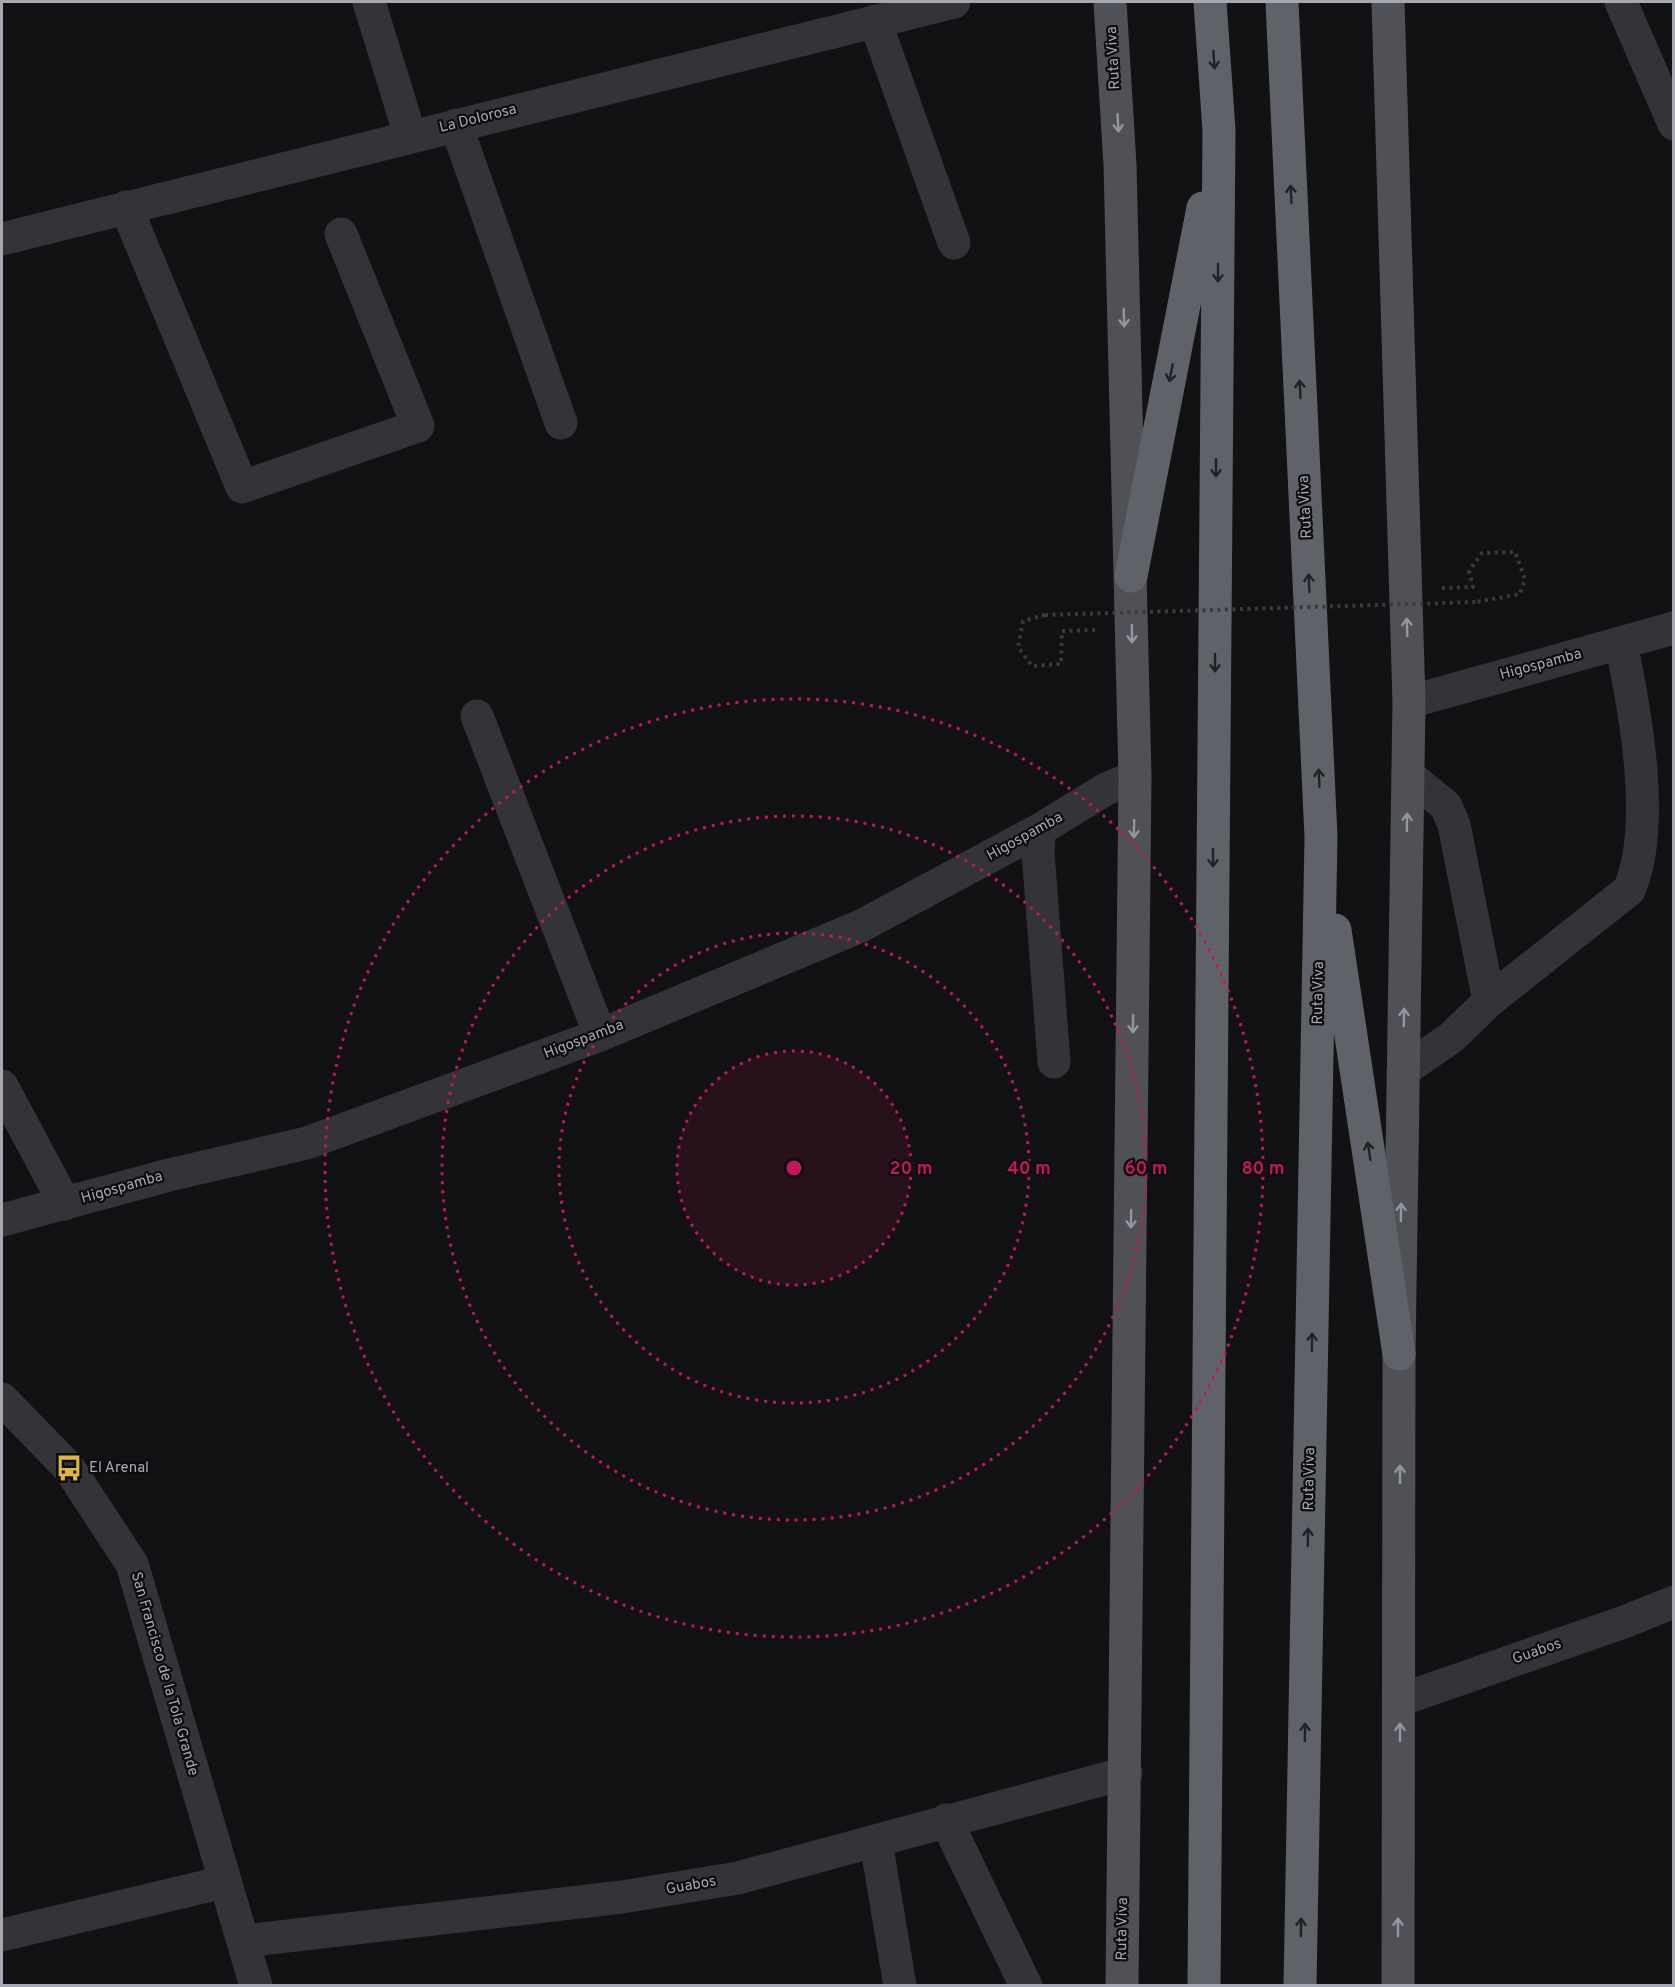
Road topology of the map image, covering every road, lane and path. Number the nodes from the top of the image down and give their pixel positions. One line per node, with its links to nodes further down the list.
1 (369, 2): 12 (street)
2 (954, 2): 8 (street, La Dolorosa)
3 (1110, 2): 18 (main road, Ruta Viva, one-way to 18)
4 (1210, 2): 11 (highway, one-way to 11)
5 (1282, 2): 28 (highway, Ruta Viva, one-way to 5)
6 (1388, 2): 23 (main road, one-way to 6)
7 (1621, 2): 9 (street)
8 (875, 21): 10 (street, La Dolorosa); 16 (street)
9 (1674, 124)
10 (456, 125): 12 (street, La Dolorosa); 17 (street)
11 (1219, 130): 18 (highway, one-way to 18); 50 (highway, one-way to 50)
12 (410, 135): 13 (street, La Dolorosa)
13 (126, 207): 14 (street); 15 (street, La Dolorosa)
14 (341, 234)
15 (2, 239)
16 (954, 243)
17 (561, 423)
18 (1131, 576): 26 (main road, Ruta Viva, one-way to 26)
19 (1433, 588): 21 (path, bridge)
20 (1674, 628): 22 (street, Higospamba)
21 (1106, 630)
22 (1621, 643): 23 (street, Higospamba); 29 (street)
23 (1409, 702): 25 (main road)
24 (477, 716): 30 (street)
25 (1408, 774): 29 (street); 32 (main road, one-way to 25)
26 (1135, 777): 27 (street, Higospamba); 40 (main road, Ruta Viva, one-way to 40)
27 (1039, 830): 30 (street, Higospamba); 31 (street)
28 (1322, 837): 36 (highway, one-way to 28); 51 (highway, Ruta Viva, one-way to 28)
29 (1489, 1001): 32 (street)
30 (600, 1035): 34 (street, Higospamba)
31 (1054, 1062)
32 (1403, 1071): 36 (main road, one-way to 32)
33 (2, 1086): 34 (street)
34 (65, 1204): 35 (street, Higospamba)
35 (2, 1220)
36 (1399, 1354): 39 (main road, one-way to 36)
37 (2, 1399): 43 (street, San Francisco de la Tola Grande)
38 (1674, 1602): 39 (street, Guabos)
39 (1400, 1700): 52 (main road, one-way to 39)
40 (1126, 1773): 41 (street, Guabos); 49 (main road, Ruta Viva)
41 (946, 1820): 42 (street, Guabos); 48 (street)
42 (876, 1842): 45 (street, Guabos); 47 (street)
43 (224, 1882): 44 (street); 45 (street, San Francisco de la Tola Grande)
44 (2, 1935)
45 (244, 1941): 46 (street, San Francisco de la Tola Grande)
46 (256, 1986)
47 (900, 1986)
48 (1026, 1986)
49 (1122, 1986)
50 (1204, 1986)
51 (1300, 1986)
52 (1398, 1986)

